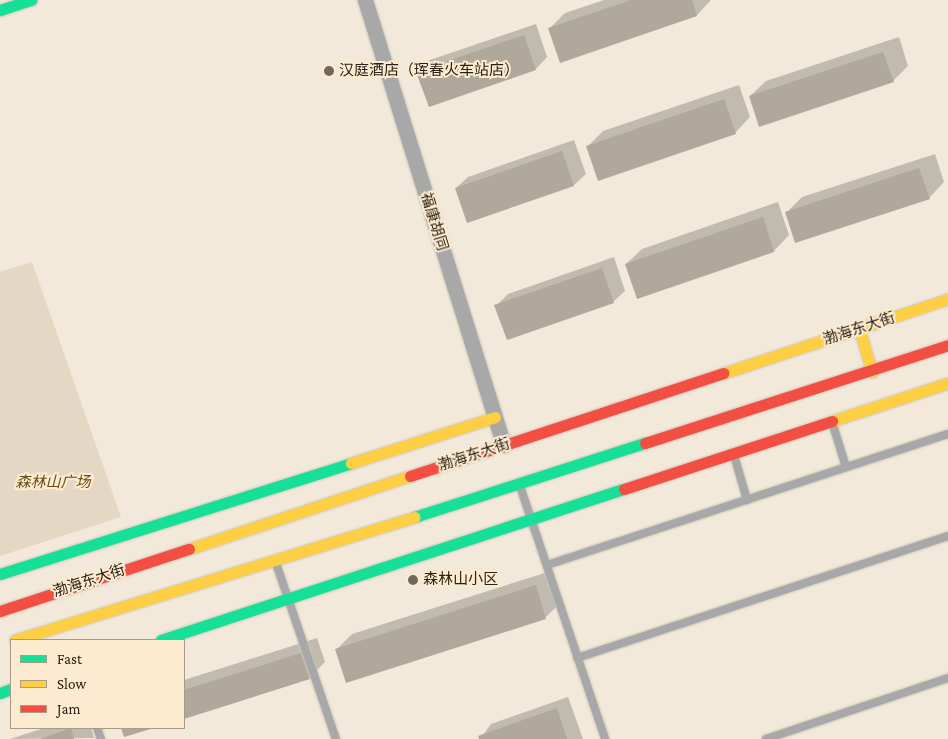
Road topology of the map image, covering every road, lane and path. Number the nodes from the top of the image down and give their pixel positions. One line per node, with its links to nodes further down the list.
1 (31, 0): 3 (main road)
2 (365, 0): 11 (street, 福康胡同)
3 (0, 10)
4 (948, 299): 5 (main road, 渤海东大街)
5 (859, 328): 9 (main road); 14 (main road, 渤海东大街)
6 (948, 345): 8 (main road)
7 (948, 350): 8 (main road)
8 (932, 352): 9 (main road)
9 (872, 372): 17 (main road)
10 (948, 383): 12 (main road)
11 (495, 416): 14 (street, 福康胡同); 23 (main road, 渤海东大街)
12 (832, 421): 15 (main road); 16 (lane)
13 (948, 434): 16 (lane)
14 (504, 445): 25 (main road, 渤海东大街)
15 (734, 453): 18 (lane); 19 (main road)
16 (846, 467): 18 (lane)
17 (520, 484): 19 (lane); 21 (main road)
18 (748, 500): 22 (lane)
19 (531, 519): 22 (lane); 24 (main road)
20 (948, 536): 28 (lane)
21 (276, 562): 24 (lane); 26 (main road)
22 (546, 565): 28 (lane)
23 (0, 574)
24 (288, 599): 27 (main road); 30 (lane)
25 (0, 611)
26 (19, 639)
27 (164, 639)
28 (577, 658): 31 (lane)
29 (948, 678): 32 (lane)
30 (336, 739)
31 (605, 739)
32 (766, 739)

